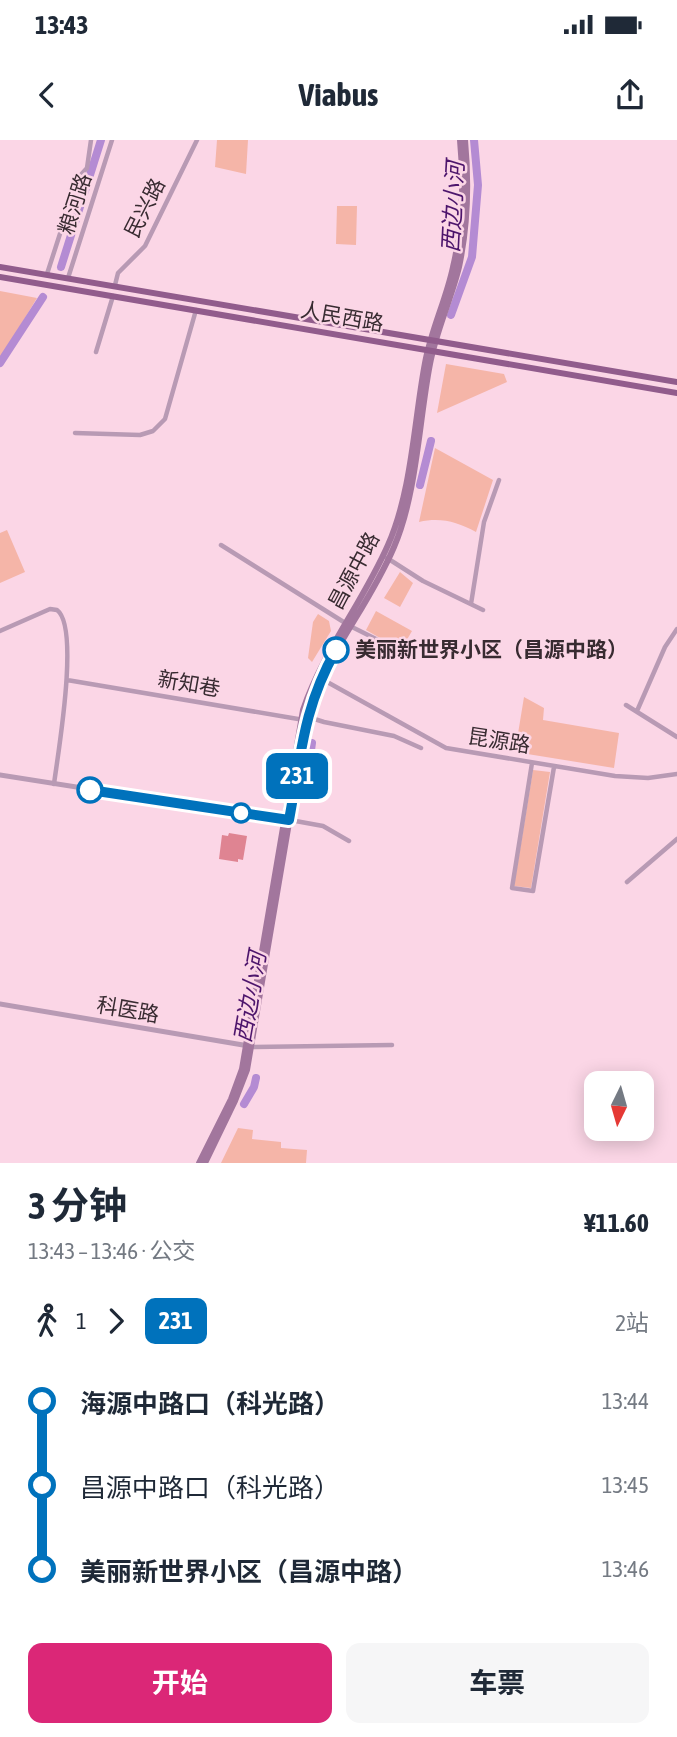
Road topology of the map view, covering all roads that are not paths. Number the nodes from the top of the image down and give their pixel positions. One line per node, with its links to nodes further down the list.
1 (91, 140): 6 (street)
2 (112, 140): 8 (street, 粮河路)
3 (197, 140): 9 (street, 民兴路)
4 (462, 140): 12 (main road, 昌源中路)
5 (0, 267): 6 (main road, 人民西路)
6 (47, 275): 8 (main road, 人民西路)
7 (0, 277): 10 (main road, 人民西路)
8 (68, 278): 9 (main road, 人民西路)
9 (115, 285): 12 (main road, 人民西路)
10 (113, 295): 11 (main road, 人民西路); 14 (street)
11 (196, 310): 13 (main road, 人民西路); 17 (street)
12 (432, 342): 13 (main road, 昌源中路); 15 (main road, 人民西路)
13 (430, 351): 16 (main road, 人民西路); 20 (main road, 昌源中路)
14 (96, 352)
15 (677, 382)
16 (677, 393)
17 (75, 433)
18 (499, 480): 21 (street)
19 (221, 545): 23 (street)
20 (387, 559): 21 (street); 23 (main road, 昌源中路)
21 (471, 604): 22 (street)
22 (483, 610)
23 (350, 626): 26 (street); 27 (main road, 昌源中路)
24 (677, 629): 30 (street)
25 (0, 631): 28 (street)
26 (396, 649)
27 (320, 678): 31 (main road, 昌源中路); 36 (street, 昆源路)
28 (67, 680): 31 (street, 新知巷); 40 (street)
29 (626, 705): 30 (street)
30 (637, 711): 32 (street)
31 (304, 718): 33 (street, 新知巷); 34 (main road, 昌源中路); 41 (main road, 昌源中路)
32 (677, 737)
33 (421, 748)
34 (301, 757): 35 (street); 41 (main road, 昌源中路)
35 (313, 759)
36 (532, 763): 37 (street, 昆源路); 37 (street)
37 (554, 767): 38 (street, 昆源路)
38 (677, 774)
39 (0, 775): 40 (street)
40 (54, 784): 41 (street)
41 (286, 820): 43 (street); 47 (main road, 昌源中路)
42 (677, 839): 44 (street)
43 (349, 841)
44 (627, 882)
45 (0, 1004): 47 (street, 科医路)
46 (392, 1045): 47 (street)
47 (248, 1046): 48 (main road, 昌源中路); 49 (main road, 昌源中路)
48 (199, 1163)
49 (205, 1163)

